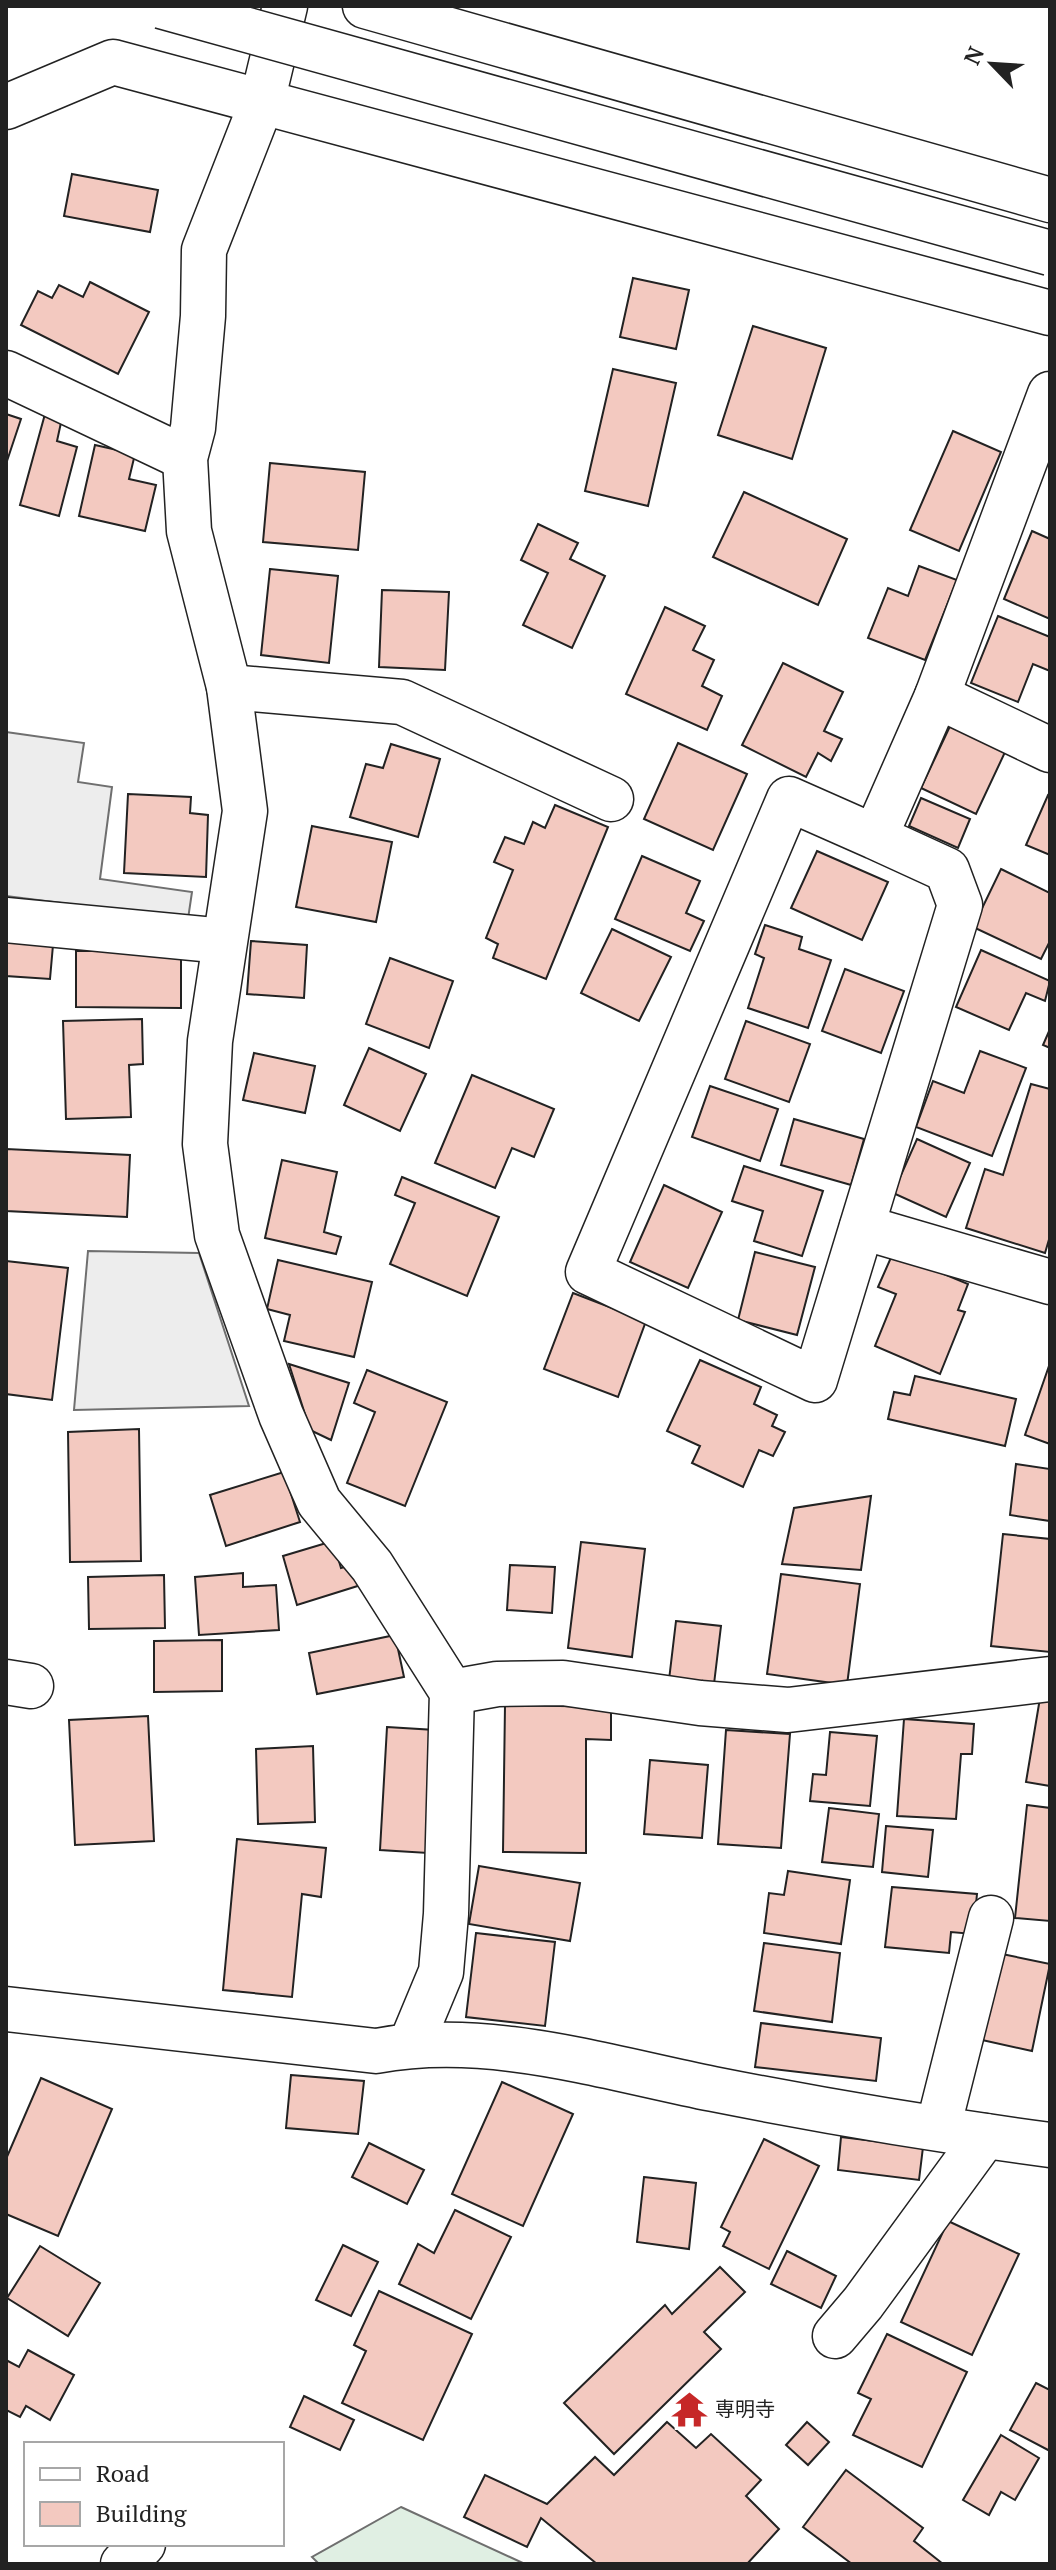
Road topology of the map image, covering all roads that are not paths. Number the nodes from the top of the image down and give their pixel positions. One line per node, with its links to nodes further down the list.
1 (161, 6): 7 (street, bridge)
2 (285, 6): 4 (street)
3 (365, 6): 6 (street)
4 (262, 102): 5 (street); 8 (street); 11 (street)
5 (6, 107)
6 (1050, 200)
7 (1050, 253)
8 (1050, 313)
9 (6, 373): 11 (street)
10 (1050, 394): 13 (street)
11 (185, 458): 12 (street)
12 (229, 687): 15 (street); 18 (street)
13 (937, 696): 14 (street); 16 (street)
14 (1050, 750)
15 (611, 799)
16 (875, 837): 19 (street); 19 (street)
17 (6, 920): 18 (street)
18 (224, 941): 22 (street)
19 (862, 1227): 20 (street)
20 (1050, 1282)
21 (1050, 1679): 22 (street)
22 (452, 1692): 25 (street)
23 (991, 1918): 26 (street)
24 (6, 2009): 25 (street)
25 (411, 2044): 26 (street)
26 (938, 2128): 27 (street)
27 (985, 2136): 28 (street); 29 (street)
28 (1050, 2145)
29 (835, 2336)
30 (141, 2546): 31 (street)
31 (123, 2564)

